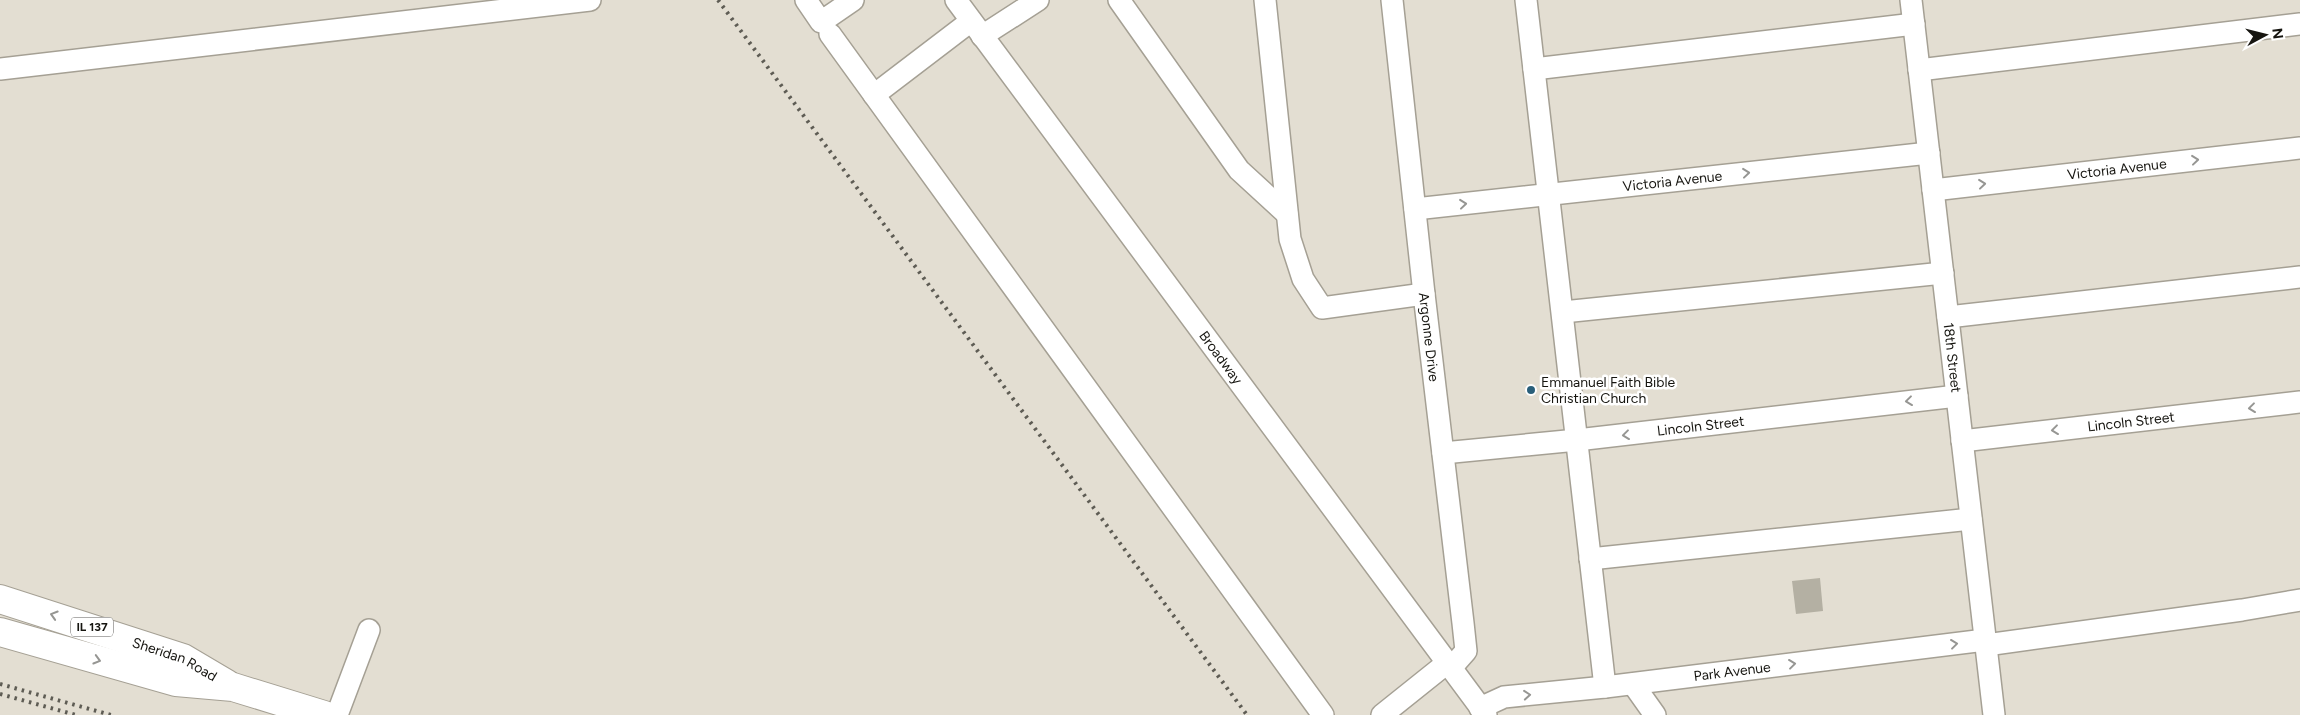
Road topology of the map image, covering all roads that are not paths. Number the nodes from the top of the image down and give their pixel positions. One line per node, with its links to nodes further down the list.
1 (590, 0): 15 (street)
2 (806, 0): 3 (street)
3 (853, 0)
4 (956, 0): 13 (street, Broadway)
5 (1038, 0): 13 (street)
6 (1119, 0): 24 (street)
7 (1265, 0): 24 (street)
8 (1392, 0): 23 (street, Argonne Drive)
9 (1526, 0): 16 (street)
10 (1911, 0): 11 (street, 18th Street)
11 (1914, 24): 16 (street); 17 (street, 18th Street)
12 (2300, 24): 17 (street)
13 (977, 28): 18 (street); 42 (street, Broadway)
14 (830, 34): 18 (street)
15 (0, 68)
16 (1534, 68): 22 (street)
17 (1919, 70): 20 (street, 18th Street)
18 (874, 95): 49 (street)
19 (2300, 148): 21 (street, Victoria Avenue, one-way to 19)
20 (1929, 153): 21 (street, 18th Street); 22 (street, Victoria Avenue, one-way to 20)
21 (1933, 190): 25 (street, 18th Street)
22 (1549, 194): 23 (street, Victoria Avenue, one-way to 22); 28 (street)
23 (1414, 209): 27 (street, Argonne Drive)
24 (1287, 214): 27 (street)
25 (1943, 273): 28 (street); 29 (street, 18th Street)
26 (2300, 277): 29 (street)
27 (1424, 294): 34 (street, Argonne Drive)
28 (1563, 312): 32 (street)
29 (1948, 317): 30 (street, 18th Street)
30 (1957, 396): 32 (street, Lincoln Street, one-way to 32); 33 (street, 18th Street)
31 (2300, 402): 33 (street, Lincoln Street, one-way to 33)
32 (1577, 440): 34 (street, Lincoln Street); 36 (street)
33 (1962, 441): 35 (street, 18th Street)
34 (1443, 453): 42 (street, Argonne Drive)
35 (1971, 519): 36 (street); 41 (street, 18th Street)
36 (1590, 560): 45 (street)
37 (0, 599): 44 (highway, Sheridan Road / IL 137, one-way to 37)
38 (2300, 600): 41 (street, Park Avenue)
39 (369, 630): 48 (street)
40 (0, 632): 44 (highway, Sheridan Road / IL 137, one-way to 44)
41 (1985, 643): 43 (street, Park Avenue, one-way to 41); 52 (street, 18th Street)
42 (1449, 665): 46 (street, Broadway); 50 (street, Argonne Drive)
43 (1633, 684): 45 (street, Park Avenue); 51 (street)
44 (233, 687): 47 (highway, Sheridan Road / IL 137)
45 (1605, 688): 46 (street, Park Avenue, one-way to 45)
46 (1483, 711)
47 (324, 715)
48 (337, 715)
49 (1323, 715)
50 (1382, 715)
51 (1655, 715)
52 (1994, 715)

